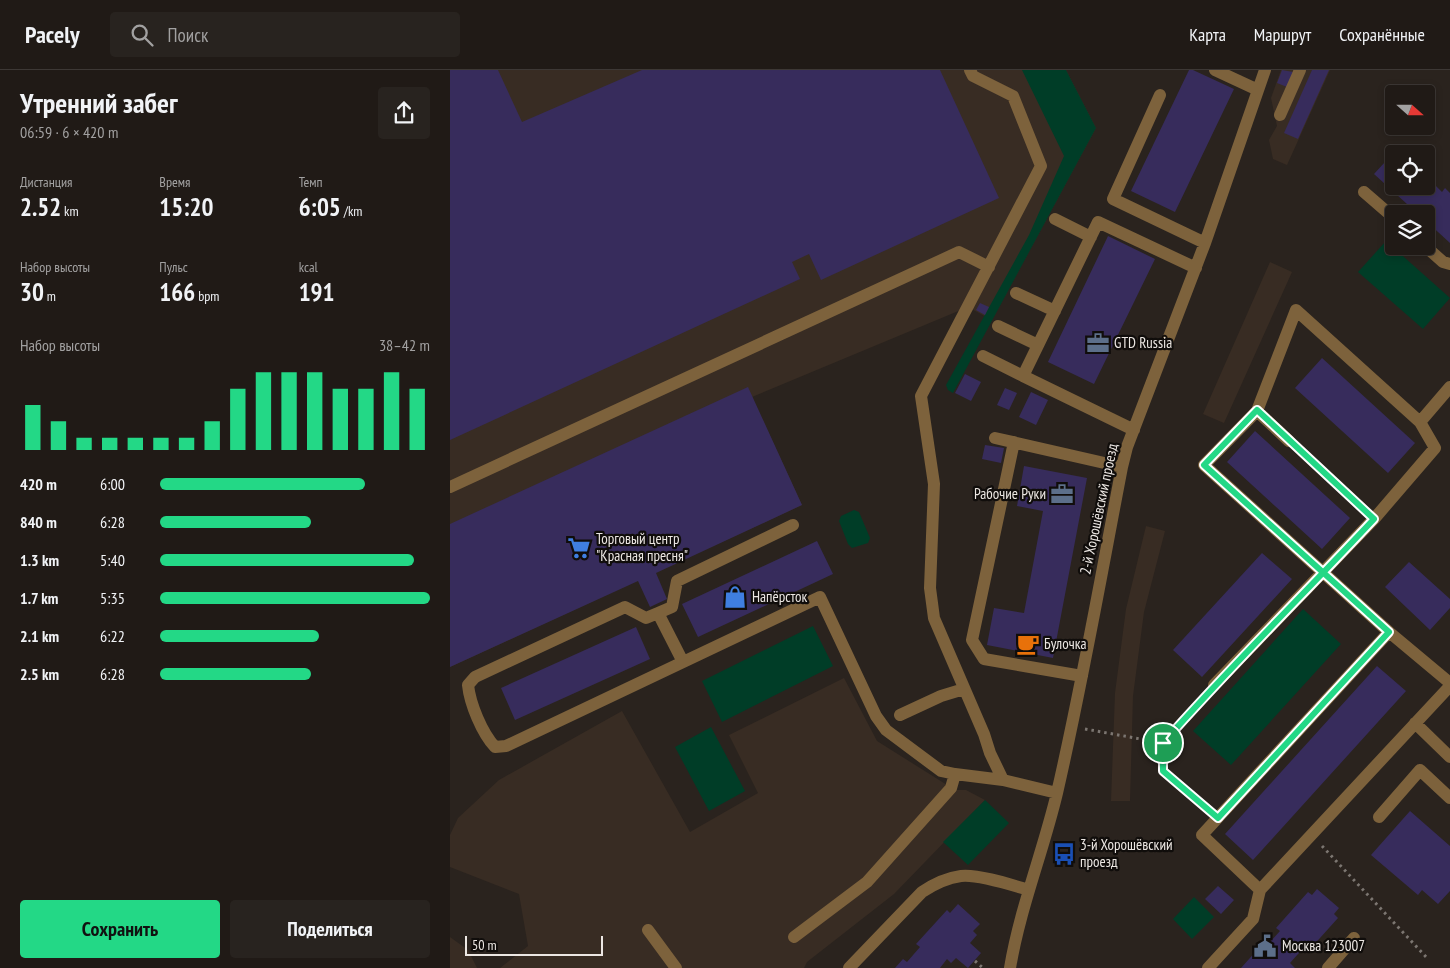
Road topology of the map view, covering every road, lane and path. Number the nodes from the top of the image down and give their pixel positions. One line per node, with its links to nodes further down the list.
1 (970, 70): 15 (street)
2 (1215, 70): 5 (street)
3 (1265, 70): 5 (street, 2-й Хорошёвский проезд)
4 (1300, 70): 7 (street)
5 (1258, 90): 12 (street, 2-й Хорошёвский проезд)
6 (1160, 95): 12 (street)
7 (1280, 115)
8 (1364, 192): 9 (street)
9 (1385, 210)
10 (1055, 219): 11 (street)
11 (1091, 237): 16 (street); 18 (street)
12 (1205, 243): 16 (street, 2-й Хорошёвский проезд)
13 (1435, 255): 14 (street)
14 (1450, 264)
15 (989, 267): 31 (street); 41 (street)
16 (1196, 268): 26 (street, 2-й Хорошёвский проезд)
17 (1016, 292): 18 (street)
18 (1055, 311): 20 (street)
19 (998, 326): 20 (street)
20 (1038, 345): 22 (street)
21 (983, 356): 22 (street)
22 (1023, 376): 26 (street)
23 (1450, 387): 25 (street)
24 (1257, 410): 25 (street); 28 (street); 34 (street)
25 (1420, 422): 32 (street)
26 (1134, 430): 30 (street, 2-й Хорошёвский проезд)
27 (995, 438): 29 (street)
28 (1289, 441): 32 (path)
29 (1014, 442): 30 (street); 38 (street)
30 (1122, 467): 38 (street, 2-й Хорошёвский проезд)
31 (450, 487)
32 (1374, 519): 34 (street)
33 (794, 525): 35 (street)
34 (1322, 574): 36 (street); 39 (street)
35 (658, 613): 37 (street); 37 (street)
36 (1389, 632): 40 (street); 52 (street)
37 (683, 662): 47 (street)
38 (1082, 676): 44 (street, 2-й Хорошёвский проезд)
39 (1214, 685): 45 (path)
40 (1450, 685): 43 (street)
41 (964, 689): 42 (street); 48 (street)
42 (900, 715)
43 (1415, 723): 46 (street); 53 (street)
44 (1072, 727): 45 (path); 49 (street, 2-й Хорошёвский проезд)
45 (1163, 743): 52 (path)
46 (1450, 757)
47 (955, 774): 48 (street); 57 (street)
48 (1002, 780): 49 (street)
49 (1057, 793): 54 (street, 2-й Хорошёвский проезд)
50 (1450, 798): 51 (street)
51 (1379, 817)
52 (1218, 818): 55 (street)
53 (1311, 835): 55 (street); 59 (path)
54 (1029, 890): 62 (street); 64 (street, 2-й Хорошёвский проезд)
55 (1260, 890): 65 (street)
56 (648, 930): 61 (street)
57 (794, 937)
58 (1354, 938): 66 (street)
59 (1428, 959)
60 (975, 961): 63 (path)
61 (676, 968)
62 (849, 968)
63 (983, 968)
64 (1010, 968)
65 (1208, 968)
66 (1328, 968)

